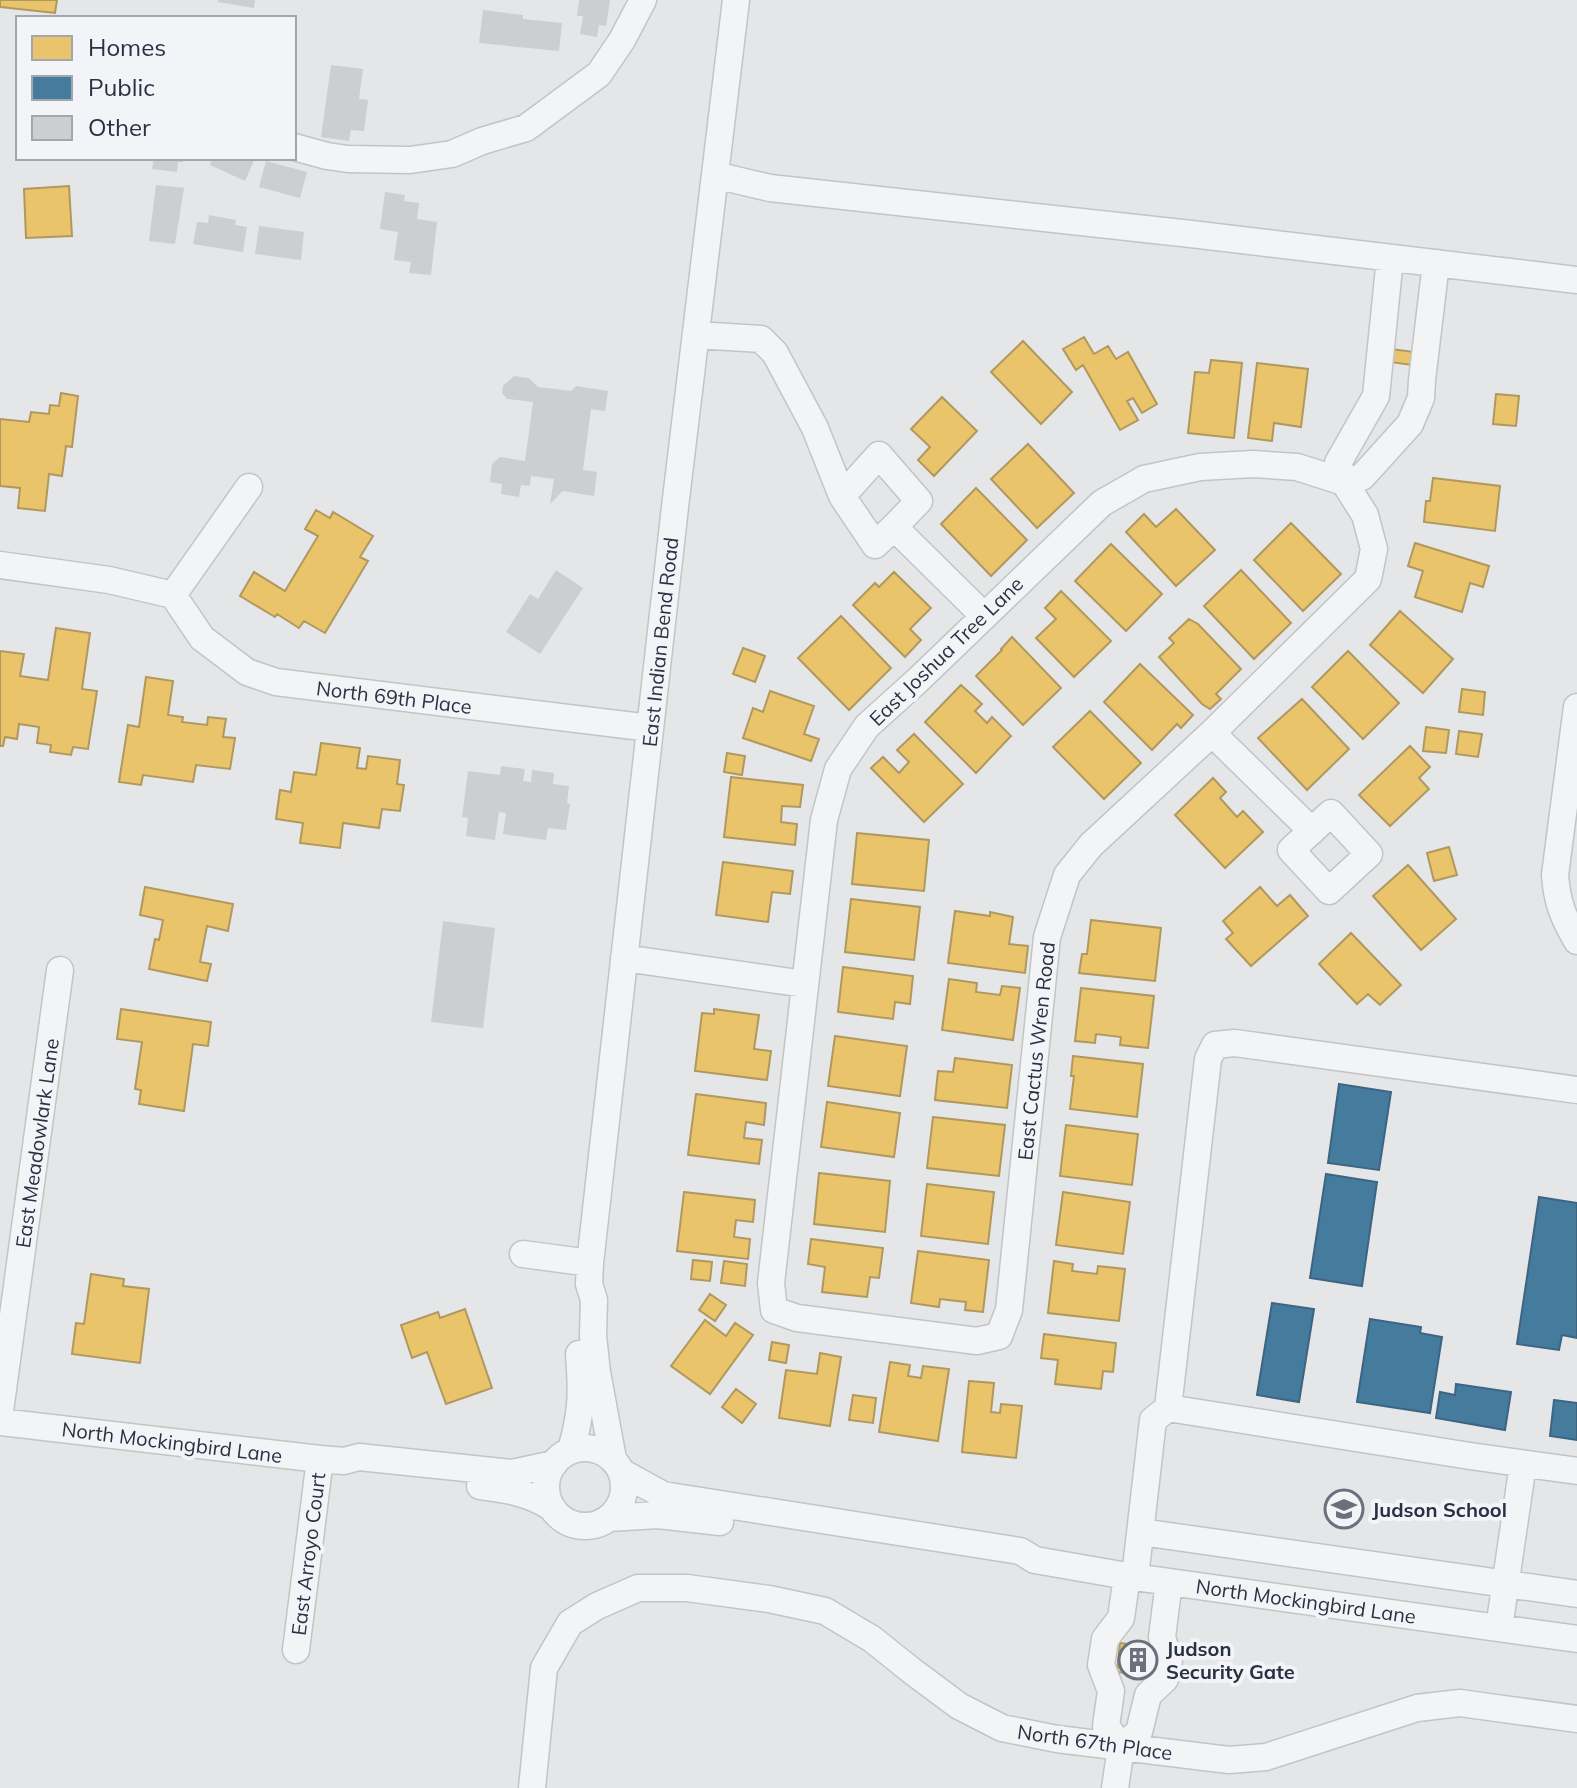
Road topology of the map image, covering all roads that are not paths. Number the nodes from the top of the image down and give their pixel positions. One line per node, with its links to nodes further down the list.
1 (643, 0): 3 (street)
2 (736, 0): 4 (street, East Indian Bend Road)
3 (296, 148)
4 (715, 175): 5 (street); 8 (street, East Indian Bend Road)
5 (1390, 258): 6 (street); 9 (street)
6 (1436, 263): 7 (street); 10 (street)
7 (1577, 280)
8 (696, 335): 13 (street); 19 (street, East Indian Bend Road)
9 (1378, 376): 10 (street); 11 (street)
10 (1422, 380): 11 (street)
11 (1344, 482): 17 (street, East Joshua Tree Lane); 20 (street, East Cactus Wren Road)
12 (249, 487): 16 (street)
13 (842, 496): 14 (street); 14 (street)
14 (894, 527): 17 (street)
15 (0, 565): 16 (street)
16 (173, 595): 19 (street, North 69th Place)
17 (983, 615): 25 (street, East Joshua Tree Lane)
18 (1577, 707): 22 (street)
19 (650, 728): 23 (street, East Indian Bend Road)
20 (1212, 733): 21 (street); 29 (street, East Cactus Wren Road)
21 (1312, 831)
22 (1577, 941)
23 (624, 958): 25 (street); 28 (street, East Indian Bend Road)
24 (60, 970): 31 (street, East Meadowlark Lane)
25 (805, 984): 29 (street, East Joshua Tree Lane)
26 (1577, 1090): 30 (street)
27 (523, 1254): 28 (street)
28 (590, 1274): 33 (street, East Indian Bend Road); 36 (street, East Indian Bend Road)
29 (774, 1310)
30 (1168, 1408): 35 (street); 40 (street)
31 (0, 1411)
32 (0, 1422): 34 (street, North Mockingbird Lane)
33 (562, 1457): 34 (street, North Mockingbird Lane); 36 (street, North Mockingbird Lane); 38 (street)
34 (332, 1460): 38 (street, North Mockingbird Lane); 48 (street, East Arroyo Court)
35 (1523, 1464): 37 (street); 44 (street)
36 (618, 1466): 39 (street); 41 (street, North Mockingbird Lane)
37 (1577, 1471)
38 (551, 1507): 39 (street, North Mockingbird Lane)
39 (609, 1518): 41 (street, North Mockingbird Lane)
40 (1141, 1532): 42 (street); 44 (street)
41 (1035, 1560): 42 (street, North Mockingbird Lane)
42 (1131, 1576): 43 (street, North Mockingbird Lane); 49 (street)
43 (1169, 1582): 46 (street, North Mockingbird Lane); 50 (street)
44 (1505, 1584): 45 (street); 46 (street)
45 (1577, 1594)
46 (1499, 1628): 47 (street, North Mockingbird Lane)
47 (1577, 1639)
48 (296, 1650)
49 (1111, 1691): 50 (street); 52 (street)
50 (1148, 1695): 52 (street)
51 (1577, 1719): 52 (street, North 67th Place)
52 (1121, 1747): 53 (street, North 67th Place); 54 (street)
53 (532, 1788)
54 (1115, 1788)

